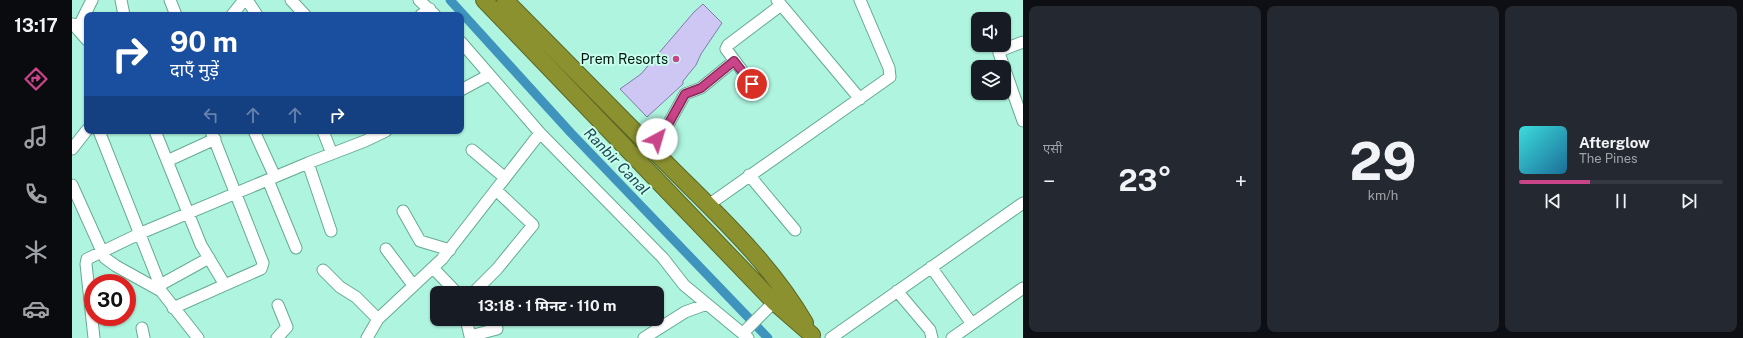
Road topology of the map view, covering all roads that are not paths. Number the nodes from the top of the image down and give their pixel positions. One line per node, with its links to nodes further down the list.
1 (92, 0): 11 (street)
2 (121, 0): 13 (street)
3 (170, 0): 14 (street)
4 (246, 0): 15 (street); 16 (street)
5 (291, 0): 17 (street)
6 (419, 0): 18 (street)
7 (484, 0): 71 (highway)
8 (505, 0): 37 (highway)
9 (860, 0): 27 (street)
10 (779, 2): 23 (street); 27 (street)
11 (84, 12)
12 (84, 12): 19 (street)
13 (123, 12)
14 (175, 12)
15 (235, 12)
16 (255, 12)
17 (302, 12)
18 (427, 12)
19 (75, 26): 20 (street)
20 (84, 36)
21 (1023, 42): 28 (street)
22 (464, 46): 24 (street)
23 (734, 61): 25 (street); 37 (street)
24 (489, 75): 26 (street); 29 (street)
25 (752, 84)
26 (464, 88)
27 (860, 99): 43 (street)
28 (1023, 120)
29 (540, 132): 45 (street); 72 (street)
30 (84, 134): 38 (street)
31 (100, 134): 55 (street)
32 (156, 134): 41 (street)
33 (255, 134): 44 (street)
34 (324, 134): 40 (street)
35 (377, 134): 40 (street)
36 (213, 135): 41 (street); 48 (street)
37 (650, 146): 50 (highway)
38 (72, 149)
39 (472, 150): 45 (street)
40 (332, 154): 42 (street)
41 (167, 161): 52 (street)
42 (308, 163): 44 (street); 54 (street)
43 (749, 175): 50 (street); 53 (street)
44 (271, 178): 48 (street); 56 (street)
45 (504, 178): 47 (street)
46 (72, 185): 59 (street)
47 (496, 190): 58 (street); 67 (street)
48 (237, 194): 52 (street); 64 (street)
49 (1023, 203): 61 (street)
50 (707, 206): 80 (highway)
51 (403, 211): 58 (street)
52 (189, 213): 55 (street); 60 (street)
53 (795, 230)
54 (331, 231)
55 (141, 233): 59 (street); 68 (street)
56 (296, 248)
57 (386, 249): 65 (street)
58 (450, 250): 62 (street)
59 (101, 252): 68 (street); 81 (street)
60 (209, 258): 64 (street); 68 (street)
61 (931, 267): 70 (street); 76 (street)
62 (433, 268): 65 (street); 66 (street)
63 (323, 270): 75 (street)
64 (225, 285): 74 (street)
65 (413, 285): 75 (street)
66 (450, 286)
67 (480, 286)
68 (160, 288): 74 (street)
69 (1023, 288): 76 (street)
70 (897, 291): 86 (street); 87 (street)
71 (774, 302): 79 (street); 80 (highway)
72 (707, 304): 79 (street); 85 (street)
73 (278, 305): 83 (street)
74 (173, 308): 82 (street)
75 (378, 319): 84 (street)
76 (972, 324): 88 (street)
77 (468, 326): 78 (street)
78 (496, 329)
79 (747, 332)
80 (813, 336)
81 (94, 338)
82 (198, 338)
83 (277, 338)
84 (367, 338)
85 (644, 338)
86 (831, 338)
87 (932, 338)
88 (952, 338)

